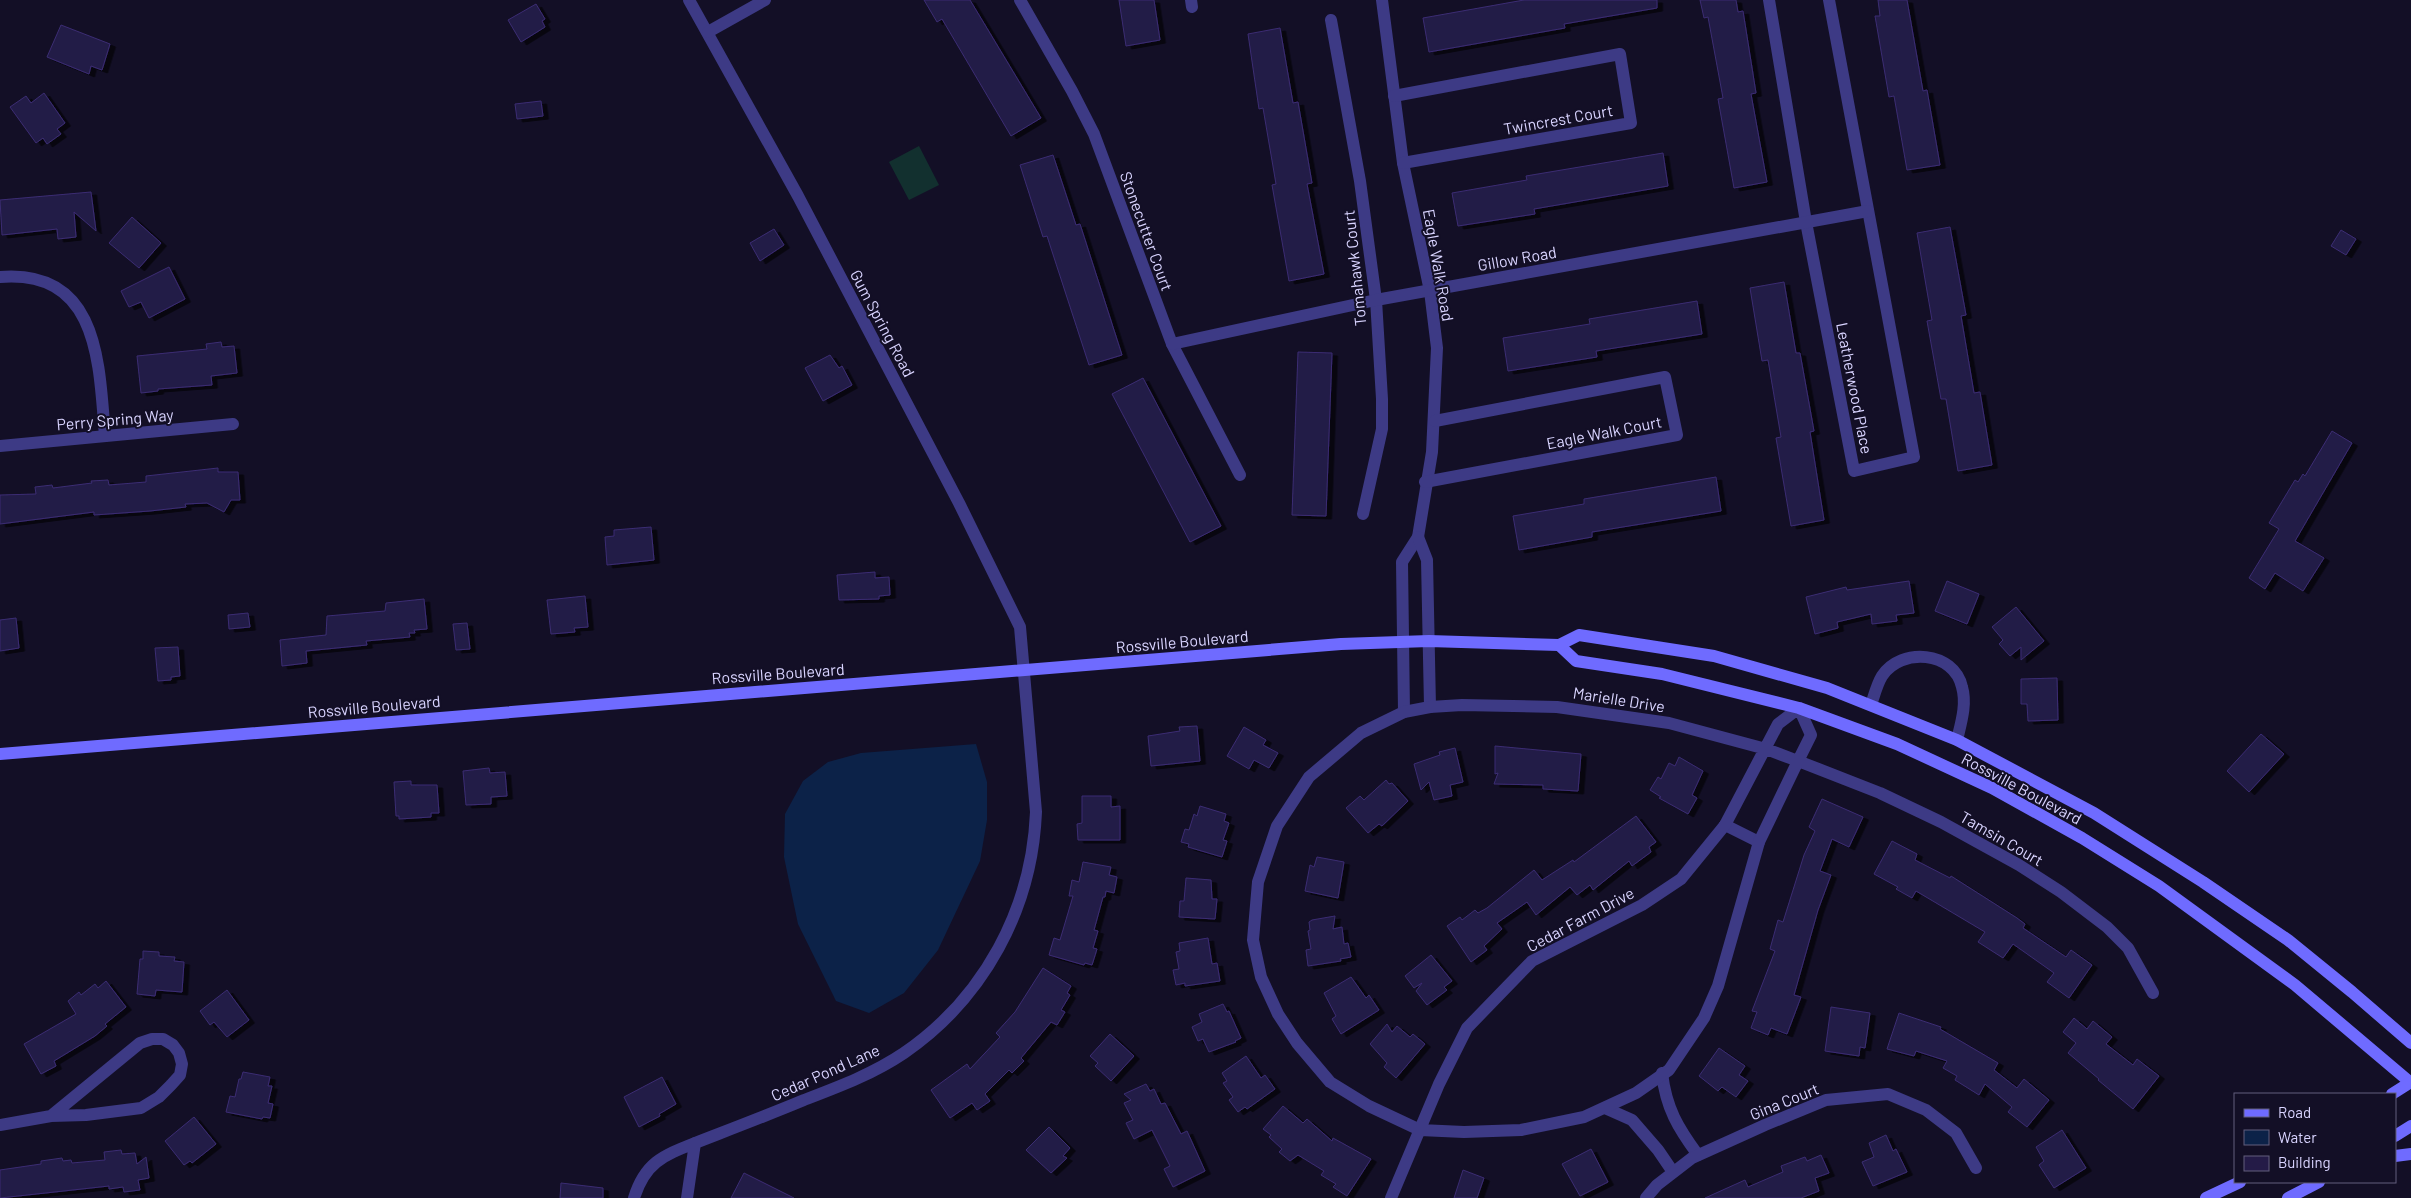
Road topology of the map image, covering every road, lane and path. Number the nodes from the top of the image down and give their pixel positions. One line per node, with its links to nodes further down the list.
1 (689, 0): 8 (street, Gum Spring Road)
2 (765, 0): 8 (street)
3 (1020, 0): 16 (street, Stonecutter Court)
4 (1382, 0): 9 (street, Eagle Walk Road)
5 (1769, 0): 12 (street, Leatherwood Place)
6 (1829, 0): 11 (street, Leatherwood Place)
7 (1330, 20): 15 (street, Tomahawk Court)
8 (708, 32): 28 (street, Gum Spring Road)
9 (1394, 96): 10 (street, Eagle Walk Road); 10 (street, Twincrest Court)
10 (1403, 163): 14 (street, Eagle Walk Road)
11 (1868, 211): 12 (street, Gillow Road); 12 (street, Leatherwood Place)
12 (1806, 222): 14 (street, Gillow Road)
13 (0, 277): 19 (street)
14 (1430, 291): 15 (street, Gillow Road); 17 (street, Eagle Walk Road)
15 (1376, 300): 16 (street, Gillow Road); 23 (street, Tomahawk Court)
16 (1172, 344): 21 (street, Stonecutter Court)
17 (1435, 421): 22 (street, Eagle Walk Road); 22 (street, Eagle Walk Court)
18 (233, 424): 19 (street, Perry Spring Way)
19 (105, 436): 20 (street, Perry Spring Way)
20 (0, 446)
21 (1240, 474)
22 (1426, 482): 24 (street, Eagle Walk Road)
23 (1363, 514)
24 (1418, 537): 25 (street, Eagle Walk Road); 26 (street, Eagle Walk Road)
25 (1429, 641): 26 (main road, Rossville Boulevard); 27 (main road, Rossville Boulevard); 30 (street)
26 (1402, 642): 28 (main road, Rossville Boulevard); 32 (street)
27 (1559, 645): 29 (main road, Rossville Boulevard); 31 (main road, Rossville Boulevard)
28 (1025, 670): 35 (main road, Rossville Boulevard); 50 (street, Cedar Pond Lane)
29 (1871, 705): 33 (main road, Rossville Boulevard); 33 (street)
30 (1430, 707): 32 (street, Marielle Drive); 34 (street, Marielle Drive)
31 (1799, 708): 34 (street, Cedar Farm Drive); 36 (street); 42 (main road, Rossville Boulevard)
32 (1404, 712): 48 (street, Marielle Drive)
33 (1957, 740): 40 (main road, Rossville Boulevard)
34 (1766, 749): 36 (street, Marielle Drive); 37 (street, Cedar Farm Drive)
35 (0, 754)
36 (1798, 762): 38 (street); 39 (street, Tamsin Court)
37 (1725, 825): 38 (street); 48 (street, Cedar Farm Drive)
38 (1759, 842): 41 (street)
39 (2153, 993)
40 (2411, 1043)
41 (1662, 1073): 44 (street); 52 (street)
42 (2411, 1083): 43 (main road)
43 (2394, 1093)
44 (1605, 1108): 48 (street); 55 (street)
45 (51, 1116): 45 (street); 46 (street)
46 (0, 1125)
47 (2411, 1126): 49 (main road)
48 (1420, 1130): 60 (street, Cedar Farm Drive)
49 (2396, 1135)
50 (695, 1143): 58 (street, Cedar Pond Lane); 59 (street)
51 (2411, 1154): 53 (main road)
52 (1698, 1155): 54 (street, Gina Court); 55 (street, Gina Court)
53 (2396, 1156)
54 (1976, 1168)
55 (1673, 1172): 61 (street, Gina Court)
56 (2238, 1183): 62 (main road)
57 (2317, 1183): 63 (main road)
58 (634, 1198)
59 (687, 1198)
60 (1392, 1198)
61 (1646, 1198)
62 (2206, 1198)
63 (2288, 1198)

